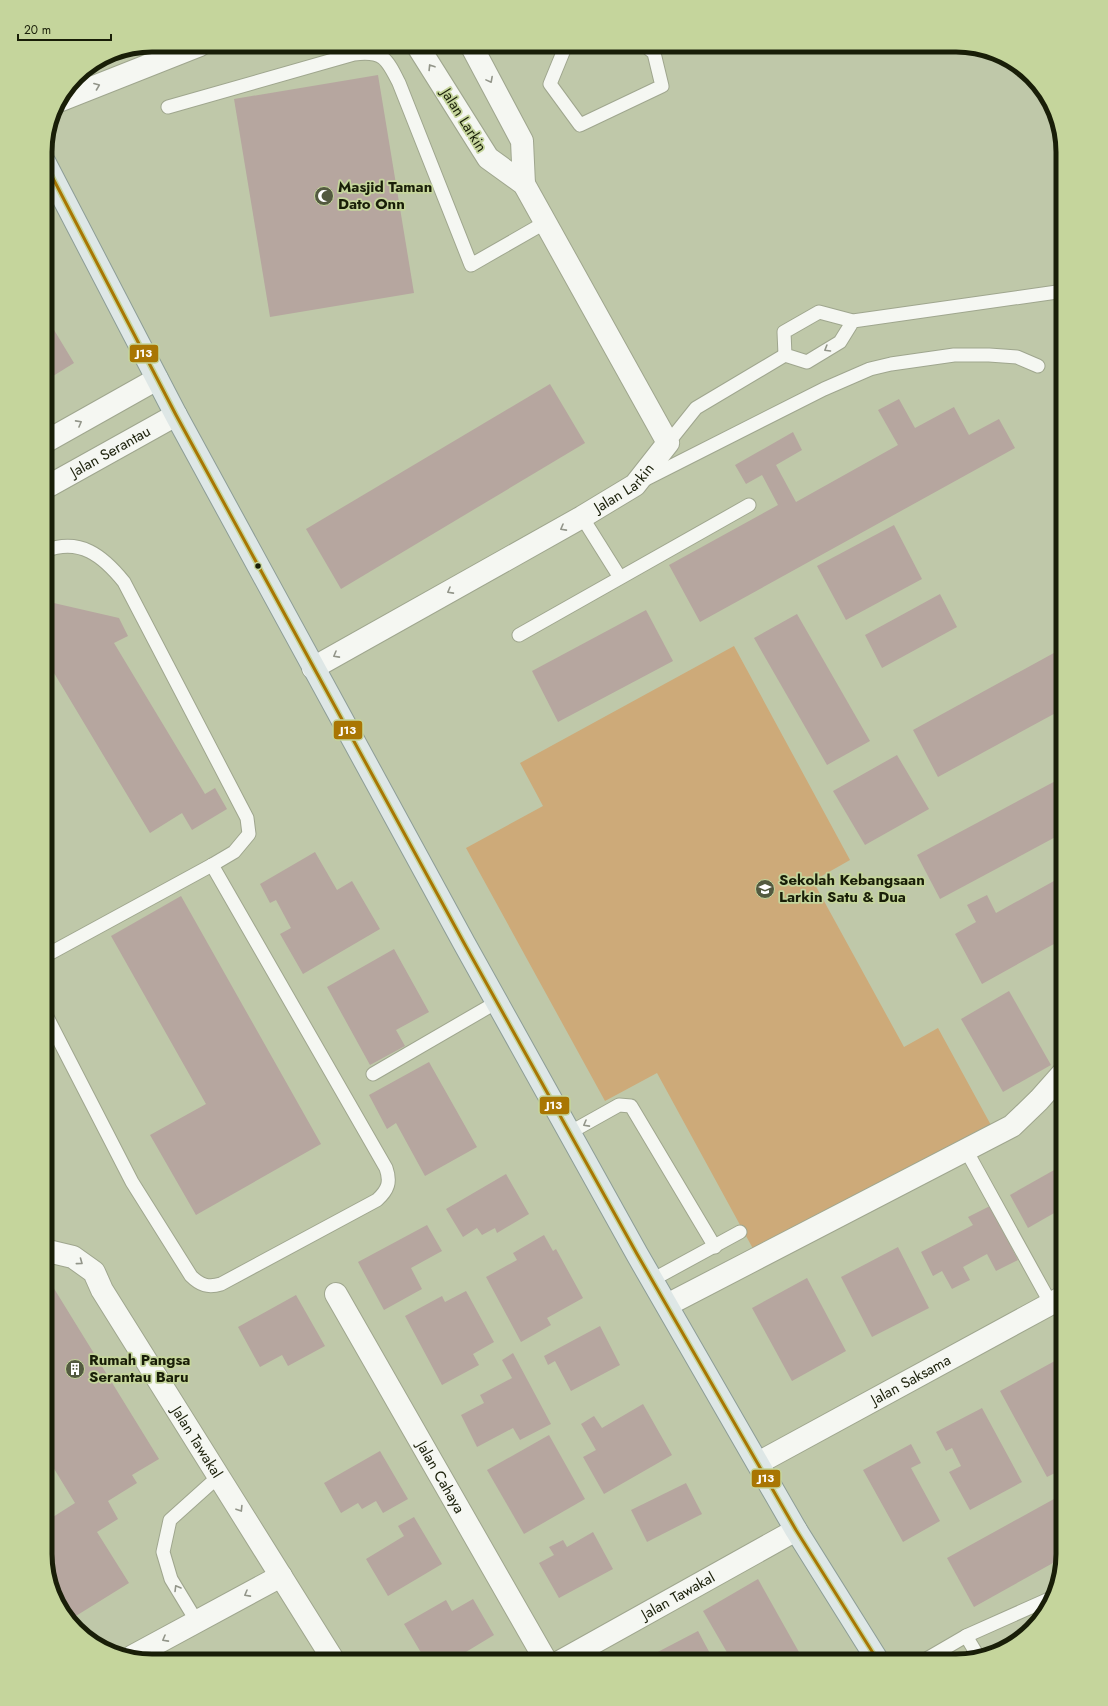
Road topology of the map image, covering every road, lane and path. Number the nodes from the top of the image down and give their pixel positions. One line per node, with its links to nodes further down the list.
1 (182, 52): 6 (street, one-way to 1)
2 (421, 52): 9 (street, Jalan Larkin, one-way to 2)
3 (476, 52): 9 (street, Jalan Larkin, one-way to 9)
4 (563, 52): 5 (lane)
5 (653, 52)
6 (69, 96)
7 (168, 107): 10 (lane)
8 (52, 176): 15 (main road)
9 (524, 184): 10 (street, Jalan Larkin)
10 (546, 222): 18 (street, Jalan Larkin)
11 (1056, 292): 12 (lane)
12 (853, 321): 13 (lane, one-way to 13); 13 (lane)
13 (785, 355): 18 (lane)
14 (1038, 366): 20 (lane)
15 (157, 379): 16 (main road); 17 (street, one-way to 15)
16 (176, 415): 19 (street, Jalan Serantau); 26 (main road)
17 (52, 438)
18 (668, 443): 20 (street, Jalan Larkin)
19 (52, 484)
20 (636, 485): 22 (street, Jalan Larkin)
21 (749, 505): 24 (lane)
22 (582, 518): 24 (lane); 26 (street, Jalan Larkin, one-way to 26)
23 (52, 550): 27 (lane)
24 (620, 576): 25 (lane)
25 (519, 635)
26 (313, 668): 29 (main road)
27 (212, 865): 28 (lane); 30 (lane)
28 (52, 952)
29 (497, 1002): 31 (lane); 33 (main road)
30 (52, 1027)
31 (373, 1074)
32 (1056, 1081): 34 (street)
33 (569, 1133): 36 (lane, one-way to 33); 38 (main road)
34 (966, 1150): 40 (lane); 42 (street)
35 (740, 1232): 36 (lane)
36 (715, 1247): 38 (lane)
37 (52, 1252): 44 (street, Jalan Tawakal, one-way to 44)
38 (652, 1280): 42 (main road)
39 (336, 1294): 53 (street, Jalan Cahaya)
40 (1056, 1298)
41 (1056, 1301): 43 (street, Jalan Saksama)
42 (666, 1305): 43 (main road)
43 (758, 1463): 45 (main road)
44 (219, 1476): 46 (street, Jalan Tawakal, one-way to 46); 48 (lane, one-way to 44)
45 (796, 1530): 54 (street, Jalan Tawakal); 55 (main road)
46 (281, 1576): 48 (street, one-way to 48); 52 (street, Jalan Tawakal)
47 (1044, 1601): 49 (lane)
48 (197, 1622): 51 (street, one-way to 51)
49 (966, 1636): 50 (lane); 56 (lane)
50 (976, 1652)
51 (139, 1653)
52 (330, 1654)
53 (542, 1654)
54 (574, 1654)
55 (874, 1654)
56 (935, 1654)

